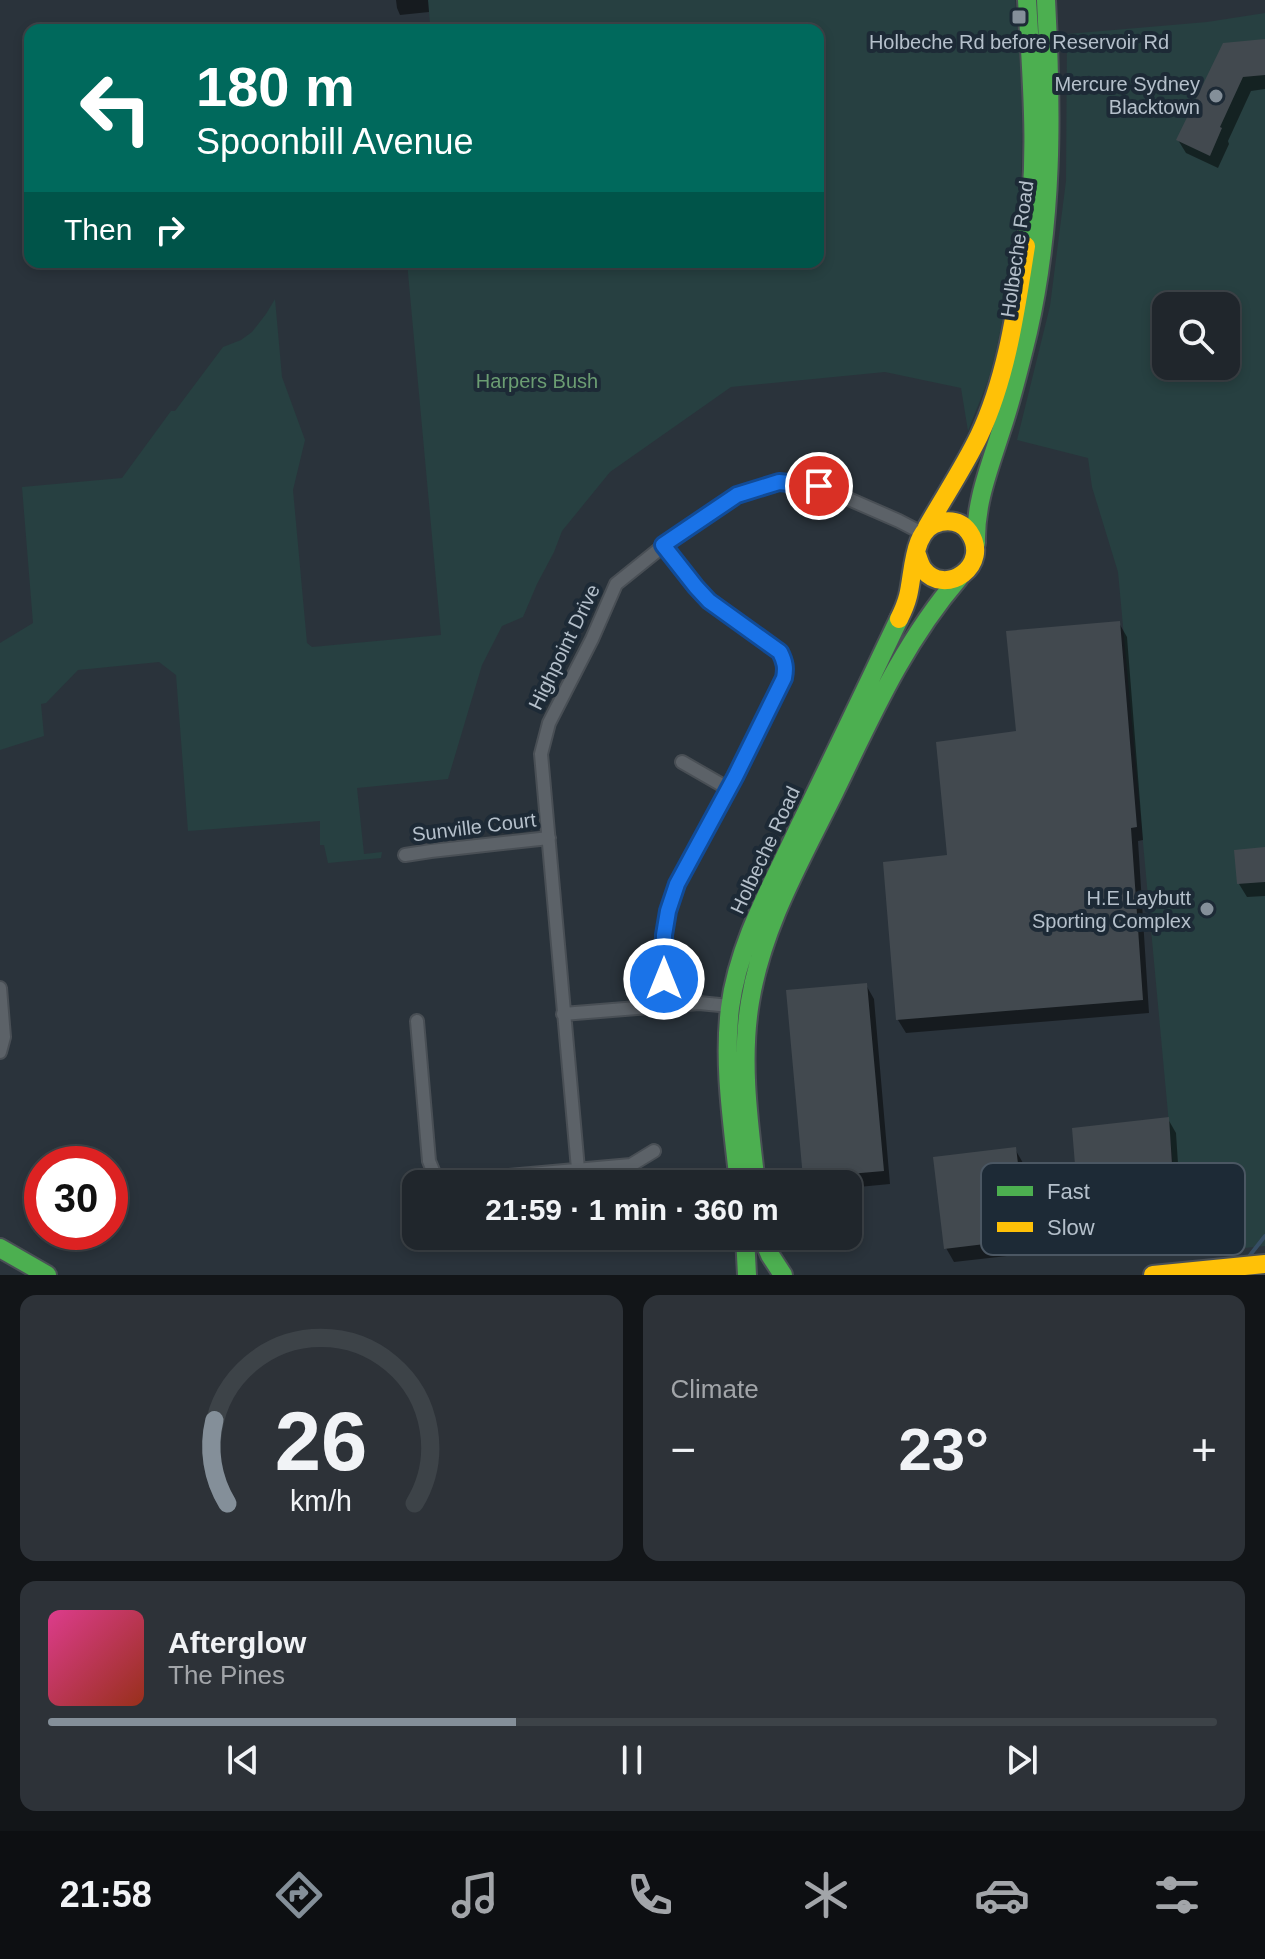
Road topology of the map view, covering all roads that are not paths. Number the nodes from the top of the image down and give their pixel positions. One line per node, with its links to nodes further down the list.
1 (1027, 0): 3 (street, Holbeche Road)
2 (1046, 0): 5 (street, Holbeche Road)
3 (922, 537): 4 (street, Highpoint Drive); 5 (street); 6 (street); 13 (street, Holbeche Road)
4 (663, 545): 8 (street); 9 (street, Highpoint Drive)
5 (976, 545): 6 (street)
6 (959, 578): 20 (street, Holbeche Road)
7 (682, 762): 8 (street)
8 (729, 789): 12 (street)
9 (549, 838): 10 (street, Sunville Court); 14 (street, Highpoint Drive)
10 (405, 855)
11 (0, 988): 16 (street)
12 (665, 1005): 13 (street); 14 (street)
13 (730, 1006): 19 (street, Holbeche Road)
14 (563, 1014): 18 (street, Highpoint Drive)
15 (417, 1021): 18 (street)
16 (0, 1052)
17 (654, 1151): 18 (street)
18 (578, 1169)
19 (738, 1170)
20 (755, 1170)
21 (0, 1248): 25 (street)
22 (746, 1250): 26 (street)
23 (768, 1250): 27 (street)
24 (1260, 1265): 28 (street)
25 (47, 1275)
26 (747, 1275)
27 (783, 1275)
28 (1153, 1275)

